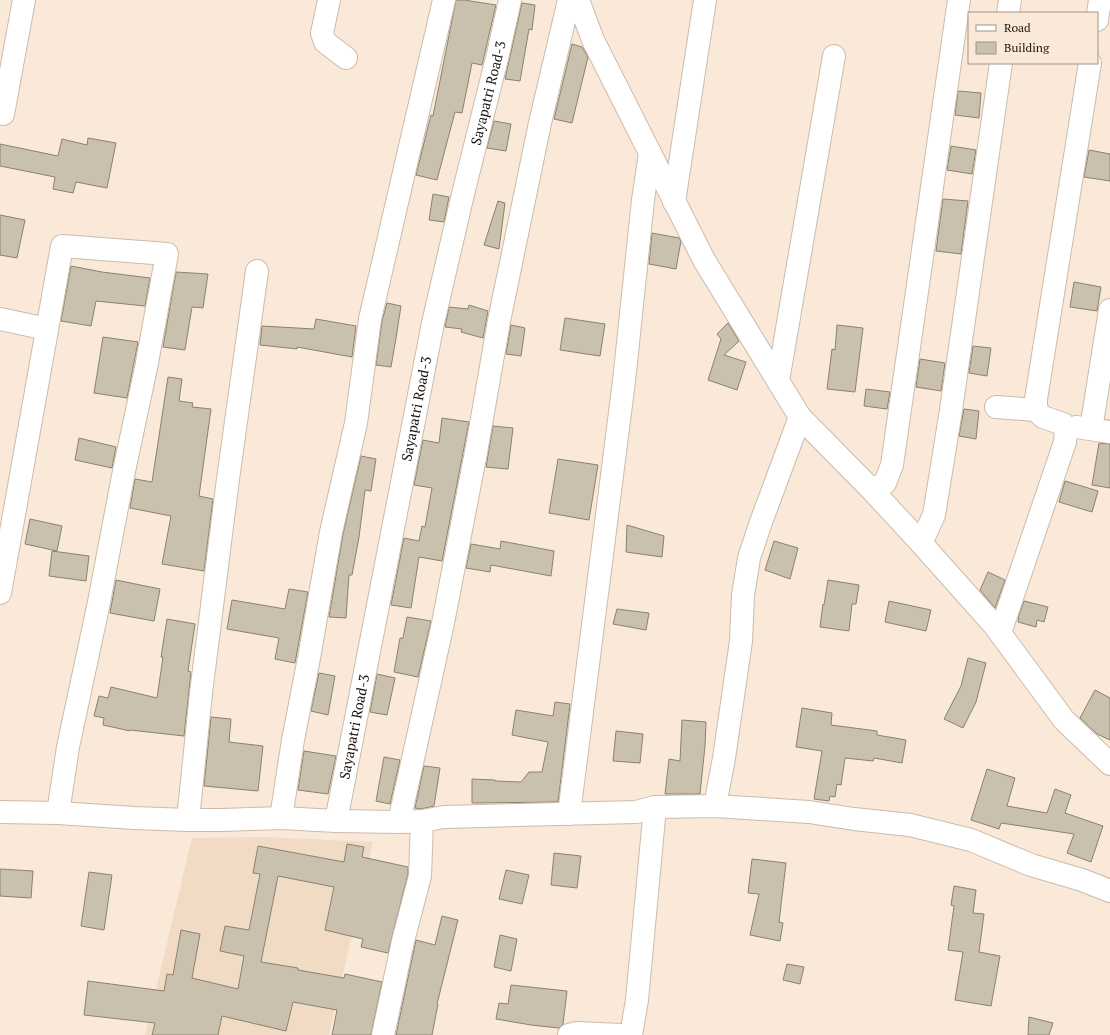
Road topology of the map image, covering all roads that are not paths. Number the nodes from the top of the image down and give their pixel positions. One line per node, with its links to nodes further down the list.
1 (24, 0): 17 (street)
2 (329, 0): 14 (street)
3 (444, 0): 40 (street)
4 (510, 0): 42 (street, Sayapatri Road-3)
5 (569, 0): 44 (street)
6 (578, 0): 18 (street)
7 (705, 0): 19 (street)
8 (959, 0): 30 (street)
9 (1010, 0): 11 (street)
10 (1100, 0): 12 (street)
11 (1008, 12)
12 (1098, 13)
13 (834, 56): 24 (street)
14 (346, 58)
15 (1001, 64): 31 (street)
16 (1090, 64): 26 (street)
17 (3, 114)
18 (650, 153): 19 (street); 39 (street)
19 (674, 202): 24 (street)
20 (257, 271): 41 (street)
21 (1110, 310): 29 (street)
22 (0, 320): 23 (street)
23 (47, 329): 32 (street); 38 (street)
24 (778, 381): 27 (street)
25 (996, 407): 26 (street)
26 (1036, 410): 28 (street)
27 (800, 417): 30 (street); 35 (street)
28 (1063, 424): 29 (street); 33 (street)
29 (1100, 431)
30 (872, 490): 31 (street)
31 (921, 543): 33 (street)
32 (0, 593)
33 (1000, 633): 34 (street)
34 (1110, 764)
35 (715, 806): 36 (street); 45 (street)
36 (655, 807): 39 (street); 49 (street)
37 (0, 812): 38 (street)
38 (58, 813): 41 (street)
39 (569, 814): 43 (street)
40 (281, 818): 41 (street); 42 (street)
41 (188, 820)
42 (336, 821): 44 (street)
43 (422, 821): 44 (street); 46 (street)
44 (399, 822)
45 (1110, 891)
46 (382, 1035)
47 (569, 1035): 48 (street)
48 (621, 1035)
49 (631, 1035)

